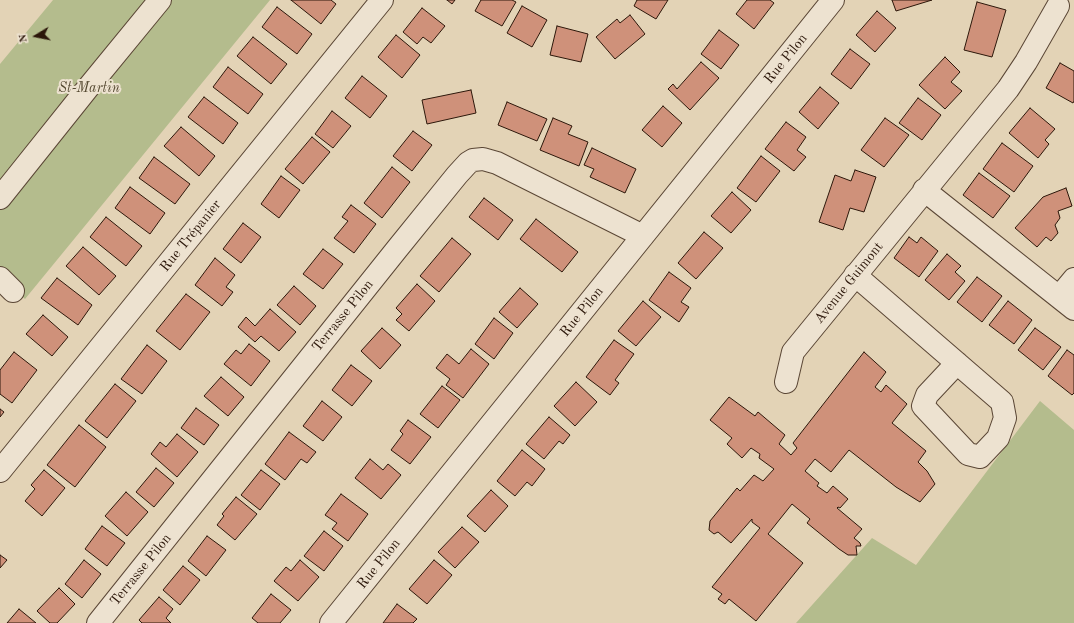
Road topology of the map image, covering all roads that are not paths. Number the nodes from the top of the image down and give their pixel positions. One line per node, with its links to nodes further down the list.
1 (160, 0): 6 (street)
2 (382, 0): 13 (street, Rue Trépanier)
3 (833, 0): 7 (street, Rue Pilon)
4 (1060, 7): 5 (street, Avenue Guimont)
5 (924, 190): 8 (street, Avenue Guimont); 10 (street)
6 (0, 198)
7 (643, 236): 14 (street, Terrasse Pilon); 15 (street, Rue Pilon)
8 (855, 275): 11 (street); 12 (street, Avenue Guimont)
9 (1074, 279): 10 (street)
10 (1067, 303)
11 (957, 363)
12 (786, 382)
13 (0, 471)
14 (98, 623)
15 (331, 623)

